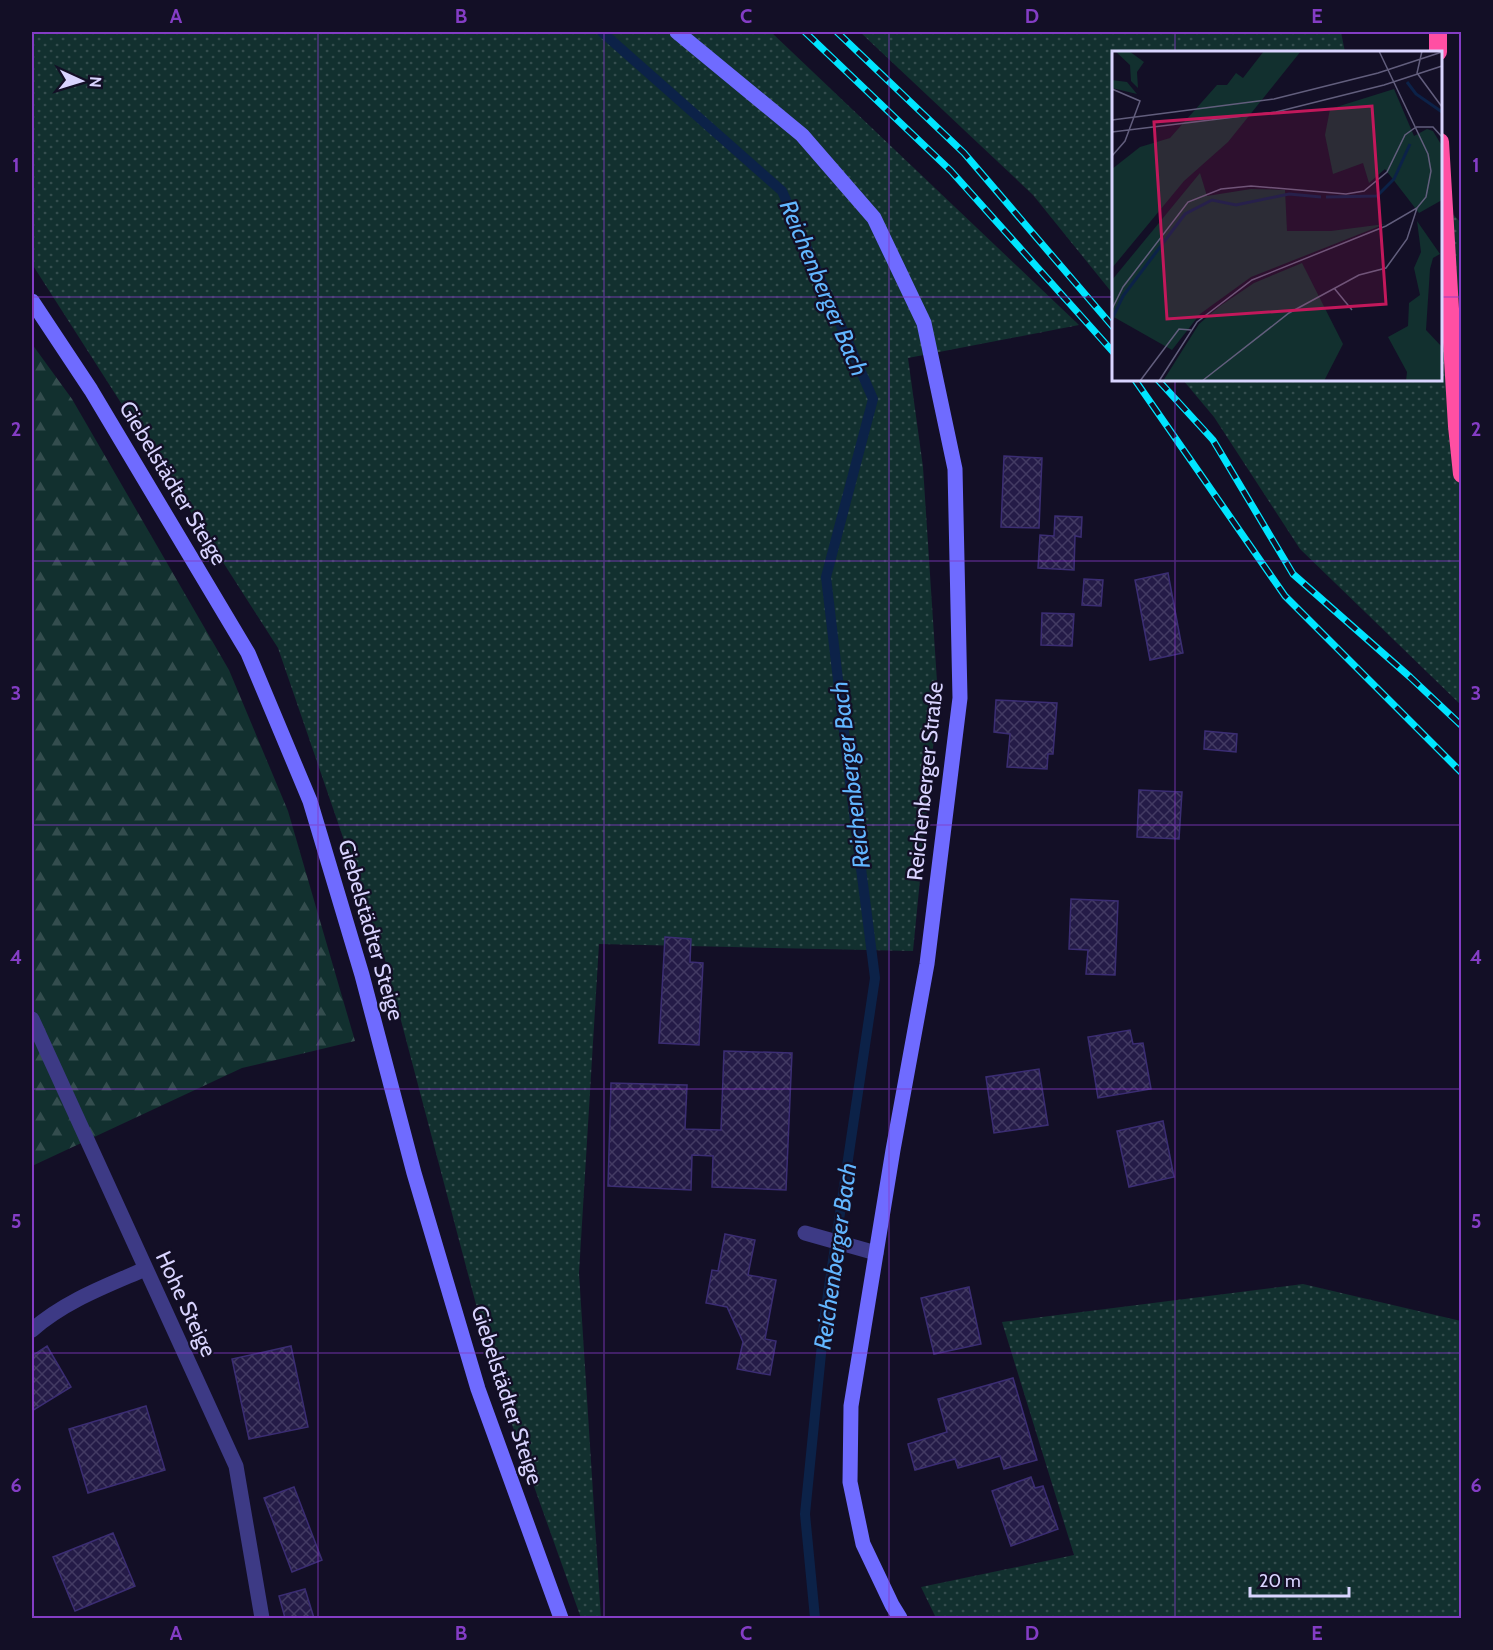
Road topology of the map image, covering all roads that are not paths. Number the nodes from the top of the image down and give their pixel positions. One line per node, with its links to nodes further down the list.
1 (677, 32): 9 (main road, Reichenberger Straße)
2 (1438, 32): 3 (highway)
3 (1438, 51)
4 (1442, 175): 6 (highway)
5 (32, 301): 13 (main road, Giebelstädter Steige)
6 (1461, 474)
7 (32, 1019): 10 (lane, Hohe Steige)
8 (809, 1234): 9 (lane)
9 (876, 1253): 14 (main road, Reichenberger Straße)
10 (145, 1269): 11 (lane); 12 (lane, Hohe Steige)
11 (32, 1330)
12 (262, 1618)
13 (561, 1618)
14 (900, 1618)

